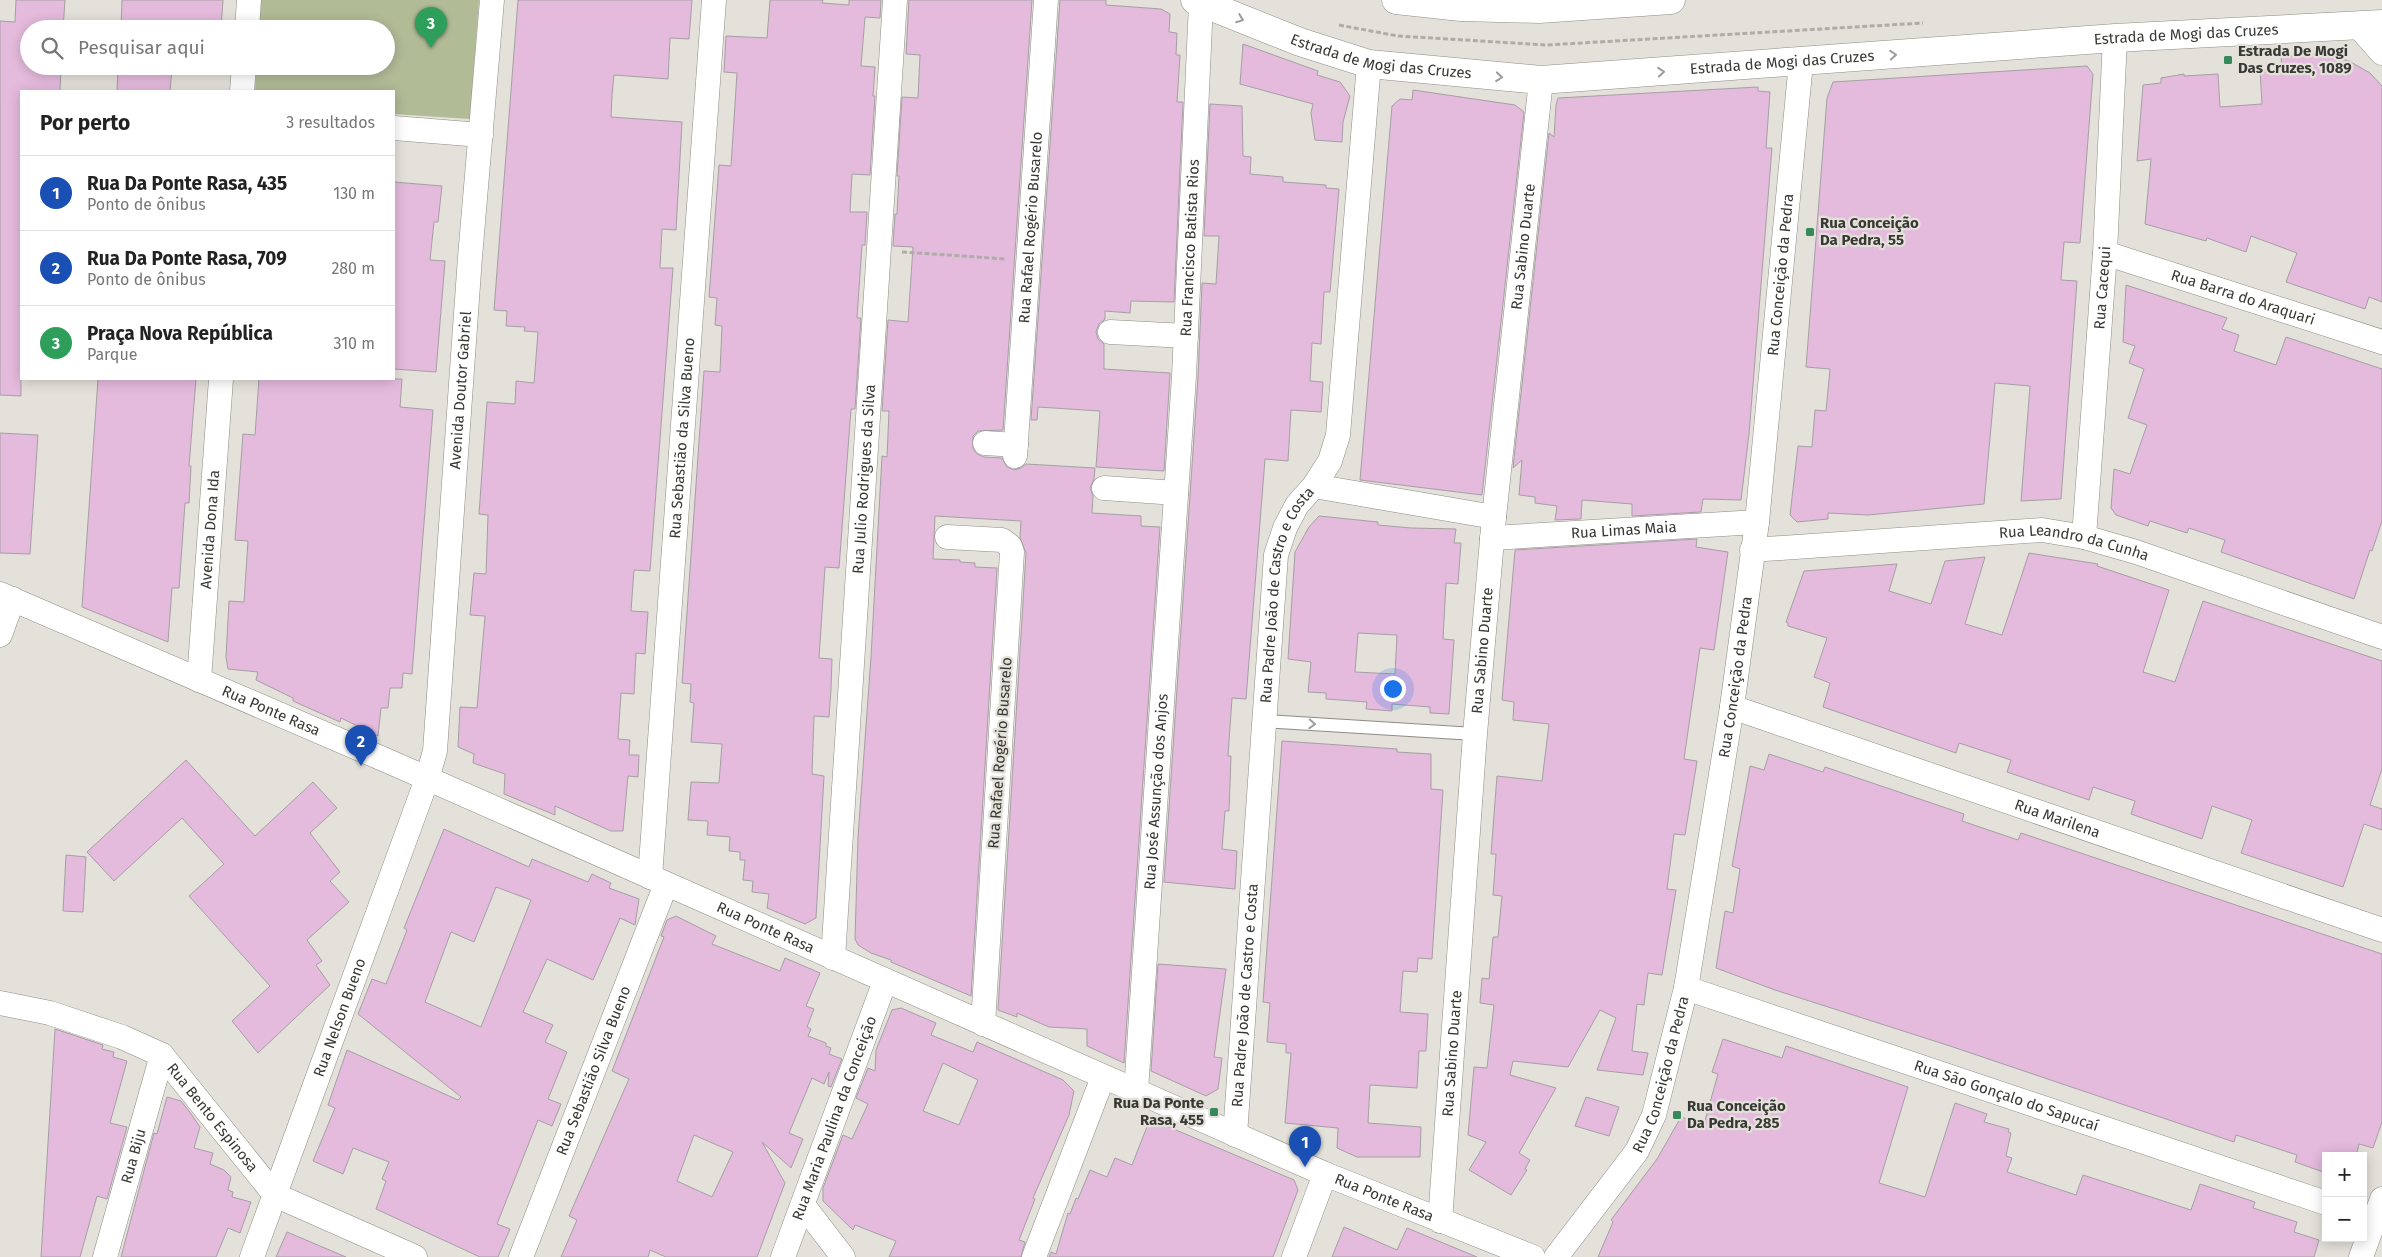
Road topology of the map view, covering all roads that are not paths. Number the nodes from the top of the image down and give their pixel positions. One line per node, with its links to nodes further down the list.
1 (249, 0): 10 (street)
2 (492, 0): 20 (street, Avenida Doutor Gabriel)
3 (714, 0): 43 (street, Rua Sebastião da Silva Bueno)
4 (895, 0): 45 (street, Rua Julio Rodrigues da Silva)
5 (1046, 0): 26 (street, Rua Rafael Rogério Busarelo)
6 (1396, 0): 9 (main road)
7 (1671, 0): 9 (main road)
8 (1198, 2): 15 (main road, Estrada de Mogi das Cruzes, one-way to 15); 23 (street, Rua Francisco Batista Rios)
9 (1465, 4)
10 (248, 20)
11 (2370, 25): 12 (main road, Estrada de Mogi das Cruzes); 13 (street)
12 (2115, 38): 14 (main road, Estrada de Mogi das Cruzes, one-way to 12); 21 (street, Rua Cacequi)
13 (2382, 53)
14 (1801, 62): 17 (main road, Estrada de Mogi das Cruzes, one-way to 14); 30 (street, Rua Conceição da Pedra)
15 (1369, 64): 17 (main road, Estrada de Mogi das Cruzes, one-way to 17); 27 (street, Rua Padre João de Castro e Costa)
16 (243, 75): 18 (street)
17 (1542, 80): 31 (street, Rua Sabino Duarte)
18 (242, 90)
19 (395, 128): 20 (street)
20 (482, 134): 42 (street, Avenida Doutor Gabriel)
21 (2105, 253): 24 (street, Rua Barra do Araquari); 33 (street, Rua Cacequi)
22 (1110, 332): 23 (street)
23 (1186, 336): 29 (street, Rua Francisco Batista Rios)
24 (2382, 342)
25 (221, 380): 38 (street, Avenida Dona Ida)
26 (985, 443)
27 (1314, 486): 31 (street, Rua Limas Maia); 40 (street, Rua Padre João de Castro e Costa)
28 (1104, 488): 29 (street)
29 (1176, 493): 52 (street, Rua José Assunção dos Anjos)
30 (1757, 522): 31 (street, Rua Limas Maia); 34 (street, Rua Conceição da Pedra)
31 (1493, 528): 41 (street, Rua Sabino Duarte)
32 (947, 537): 49 (street, Rua Rafael Rogério Busarelo)
33 (2084, 537): 34 (street, Rua Leandro da Cunha); 37 (street, Rua Leandro da Cunha)
34 (1752, 550): 39 (street, Rua Conceição da Pedra)
35 (6, 596): 36 (street); 38 (street, Rua Ponte Rasa)
36 (0, 635)
37 (2382, 637)
38 (199, 680): 42 (street, Rua Ponte Rasa)
39 (1732, 707): 44 (street, Rua Marilena); 47 (street, Rua Conceição da Pedra)
40 (1264, 721): 41 (lane, one-way to 41); 53 (street, Rua Padre João de Castro e Costa)
41 (1475, 734): 59 (street, Rua Sabino Duarte)
42 (427, 779): 43 (street, Rua Ponte Rasa); 55 (street, Rua Nelson Bueno)
43 (658, 881): 45 (street, Rua Ponte Rasa); 63 (street, Rua Sebastião Silva Bueno)
44 (2382, 930)
45 (833, 958): 46 (street, Rua Ponte Rasa)
46 (885, 981): 49 (street, Rua Ponte Rasa); 57 (street, Rua Maria Paulina da Conceição)
47 (1686, 988): 56 (street, Rua São Gonçalo do Sapucaí); 69 (street, Rua Conceição da Pedra)
48 (0, 1003): 50 (street, Rua Bento Espinosa)
49 (983, 1024): 51 (street, Rua Ponte Rasa)
50 (162, 1055): 55 (street, Rua Bento Espinosa); 60 (street, Rua Biju)
51 (1103, 1077): 52 (street, Rua Ponte Rasa); 66 (street)
52 (1136, 1091): 53 (street, Rua Ponte Rasa)
53 (1235, 1135): 54 (street, Rua Ponte Rasa)
54 (1325, 1174): 59 (street, Rua Ponte Rasa); 67 (street)
55 (275, 1195): 61 (street, Rua Nelson Bueno); 62 (street, Rua Bento Espinosa)
56 (2322, 1202)
57 (803, 1205): 64 (street, Rua Maria Paulina da Conceição); 65 (street)
58 (2373, 1211): 70 (street)
59 (1440, 1221): 68 (street, Rua Ponte Rasa)
60 (104, 1257)
61 (252, 1257)
62 (414, 1257)
63 (521, 1257)
64 (783, 1257)
65 (843, 1257)
66 (1034, 1257)
67 (1294, 1257)
68 (1533, 1257)
69 (1556, 1257)
70 (2361, 1257)

